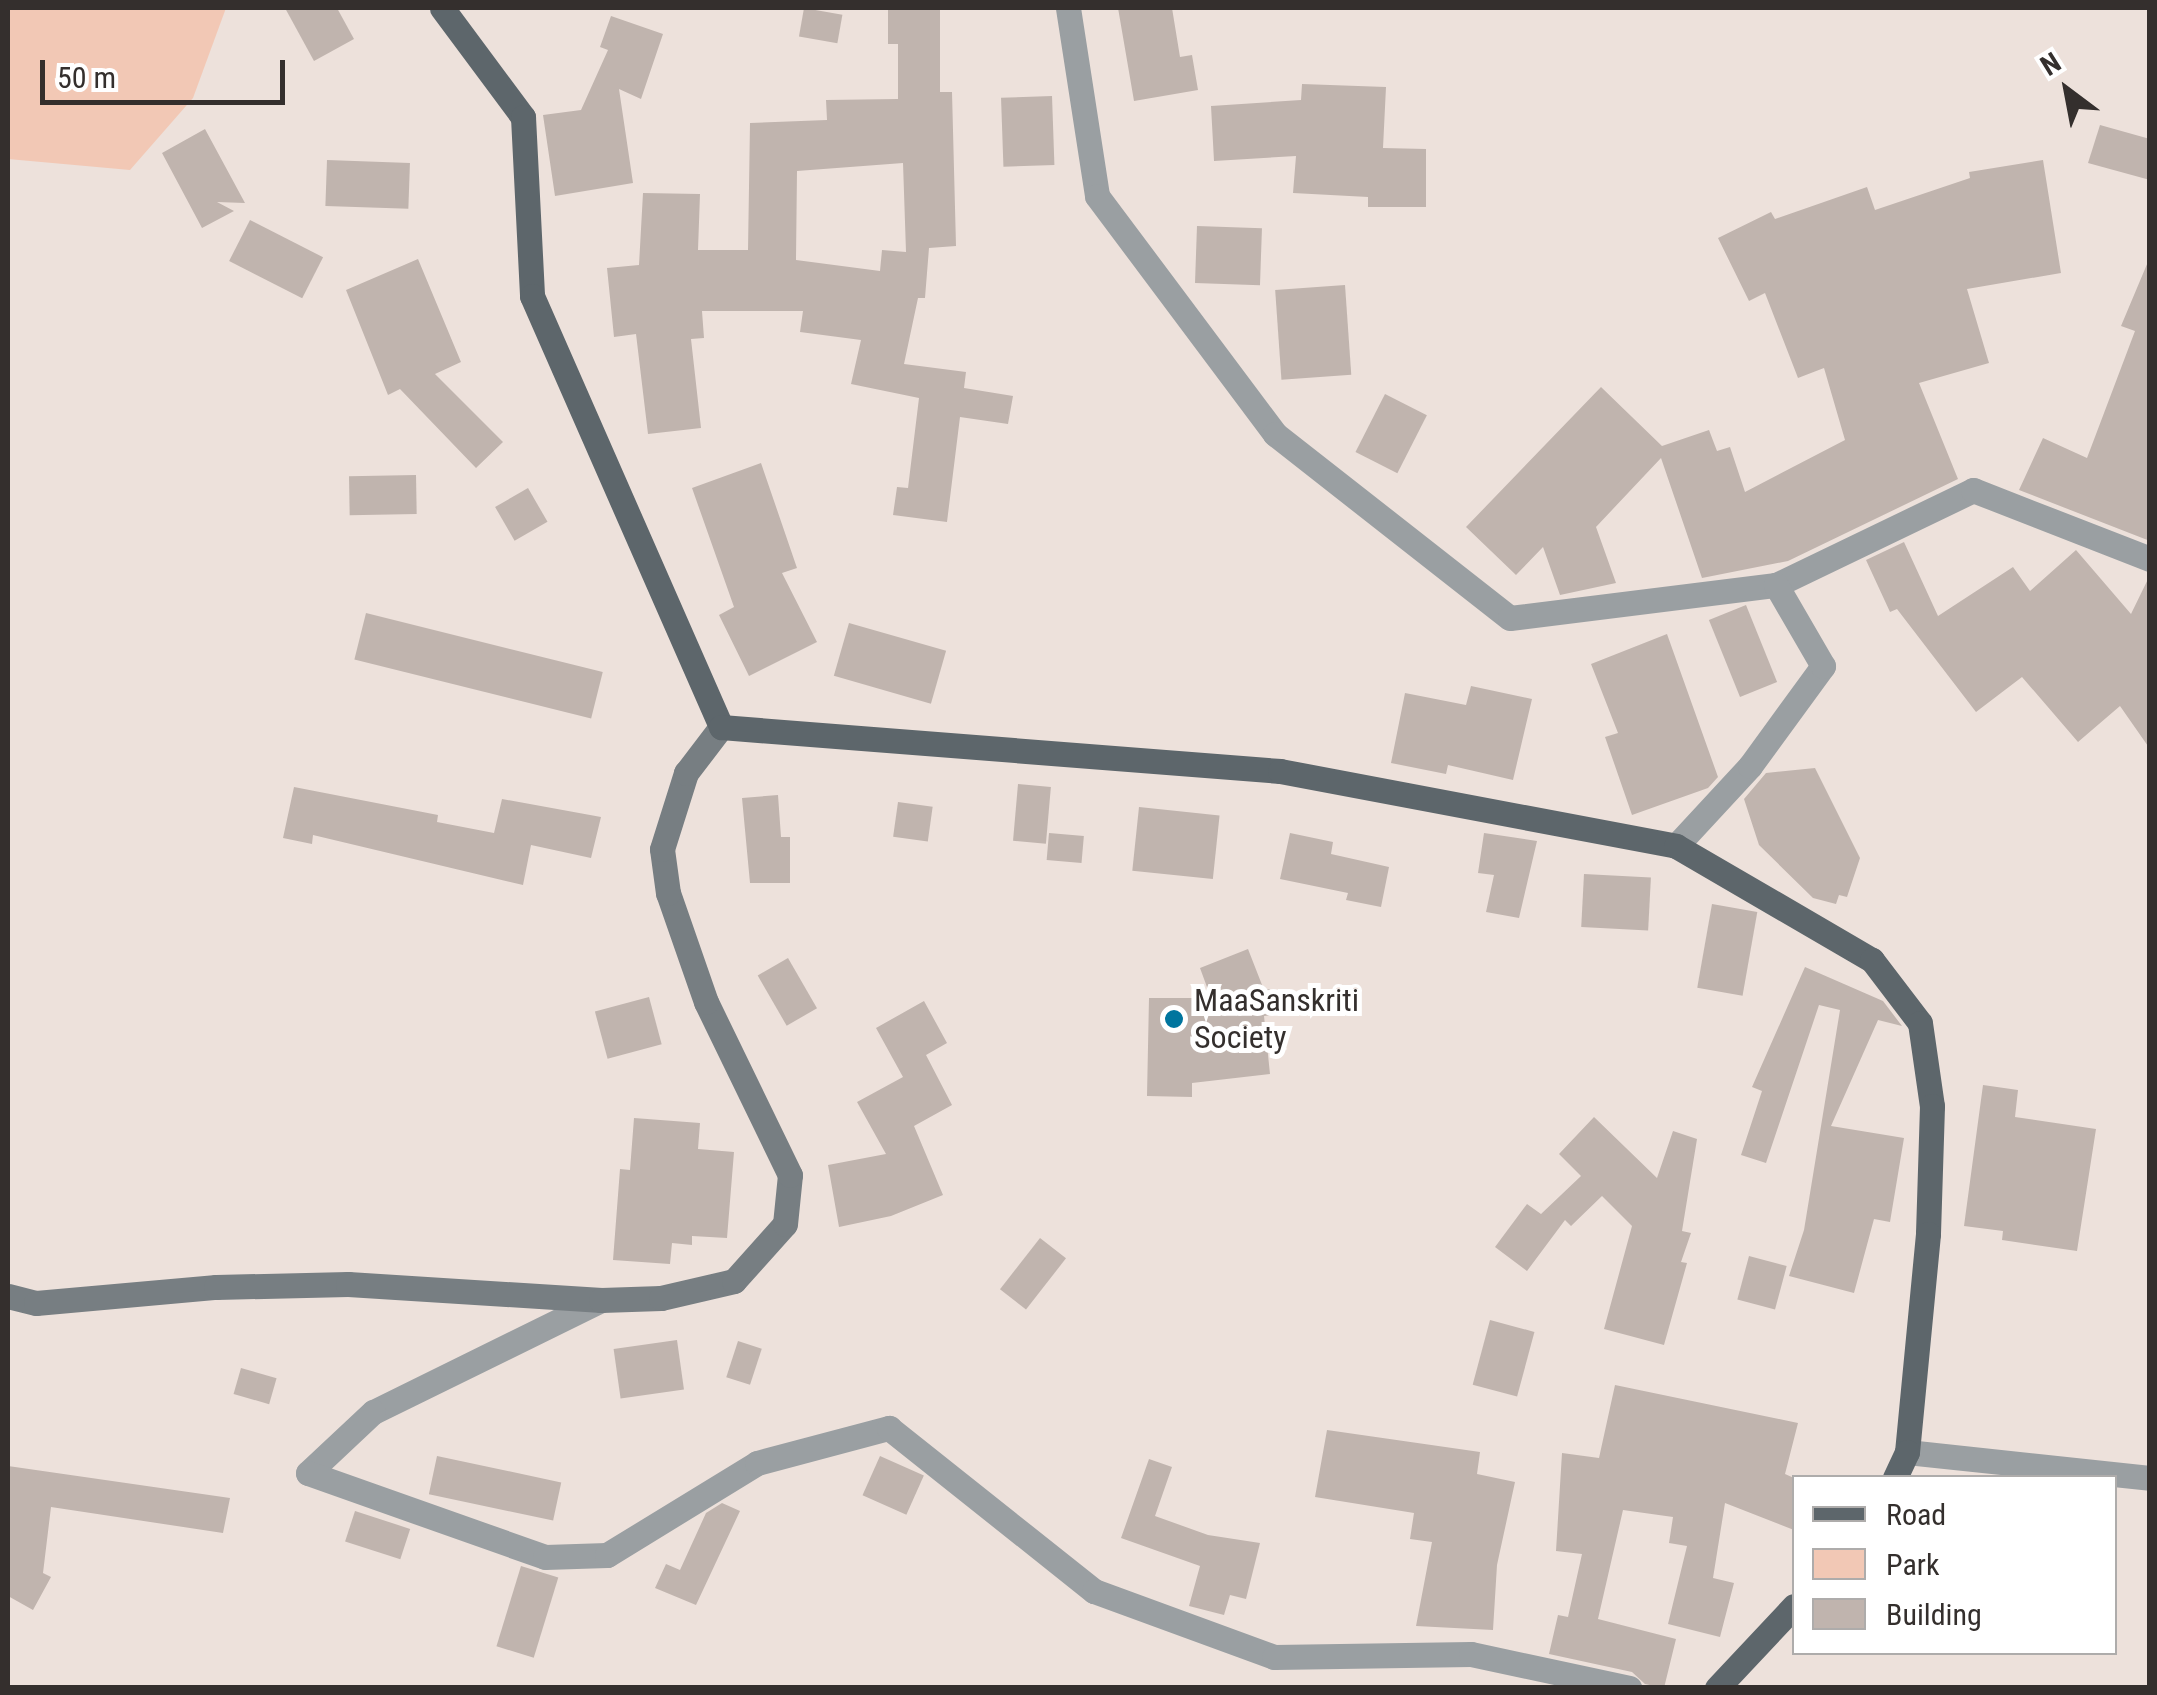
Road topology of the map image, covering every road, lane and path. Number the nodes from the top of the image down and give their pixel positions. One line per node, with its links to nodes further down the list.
1 (442, 8): 5 (main road)
2 (1068, 8): 4 (street)
3 (2150, 559): 4 (street)
4 (1776, 585): 6 (street)
5 (721, 727): 6 (main road); 8 (main road)
6 (1676, 846): 9 (main road)
7 (8, 1296): 8 (main road)
8 (602, 1300): 13 (street)
9 (1907, 1452): 10 (main road); 11 (street)
10 (1896, 1475)
11 (2150, 1478)
12 (1792, 1608): 14 (main road)
13 (1629, 1688)
14 (1717, 1688)

